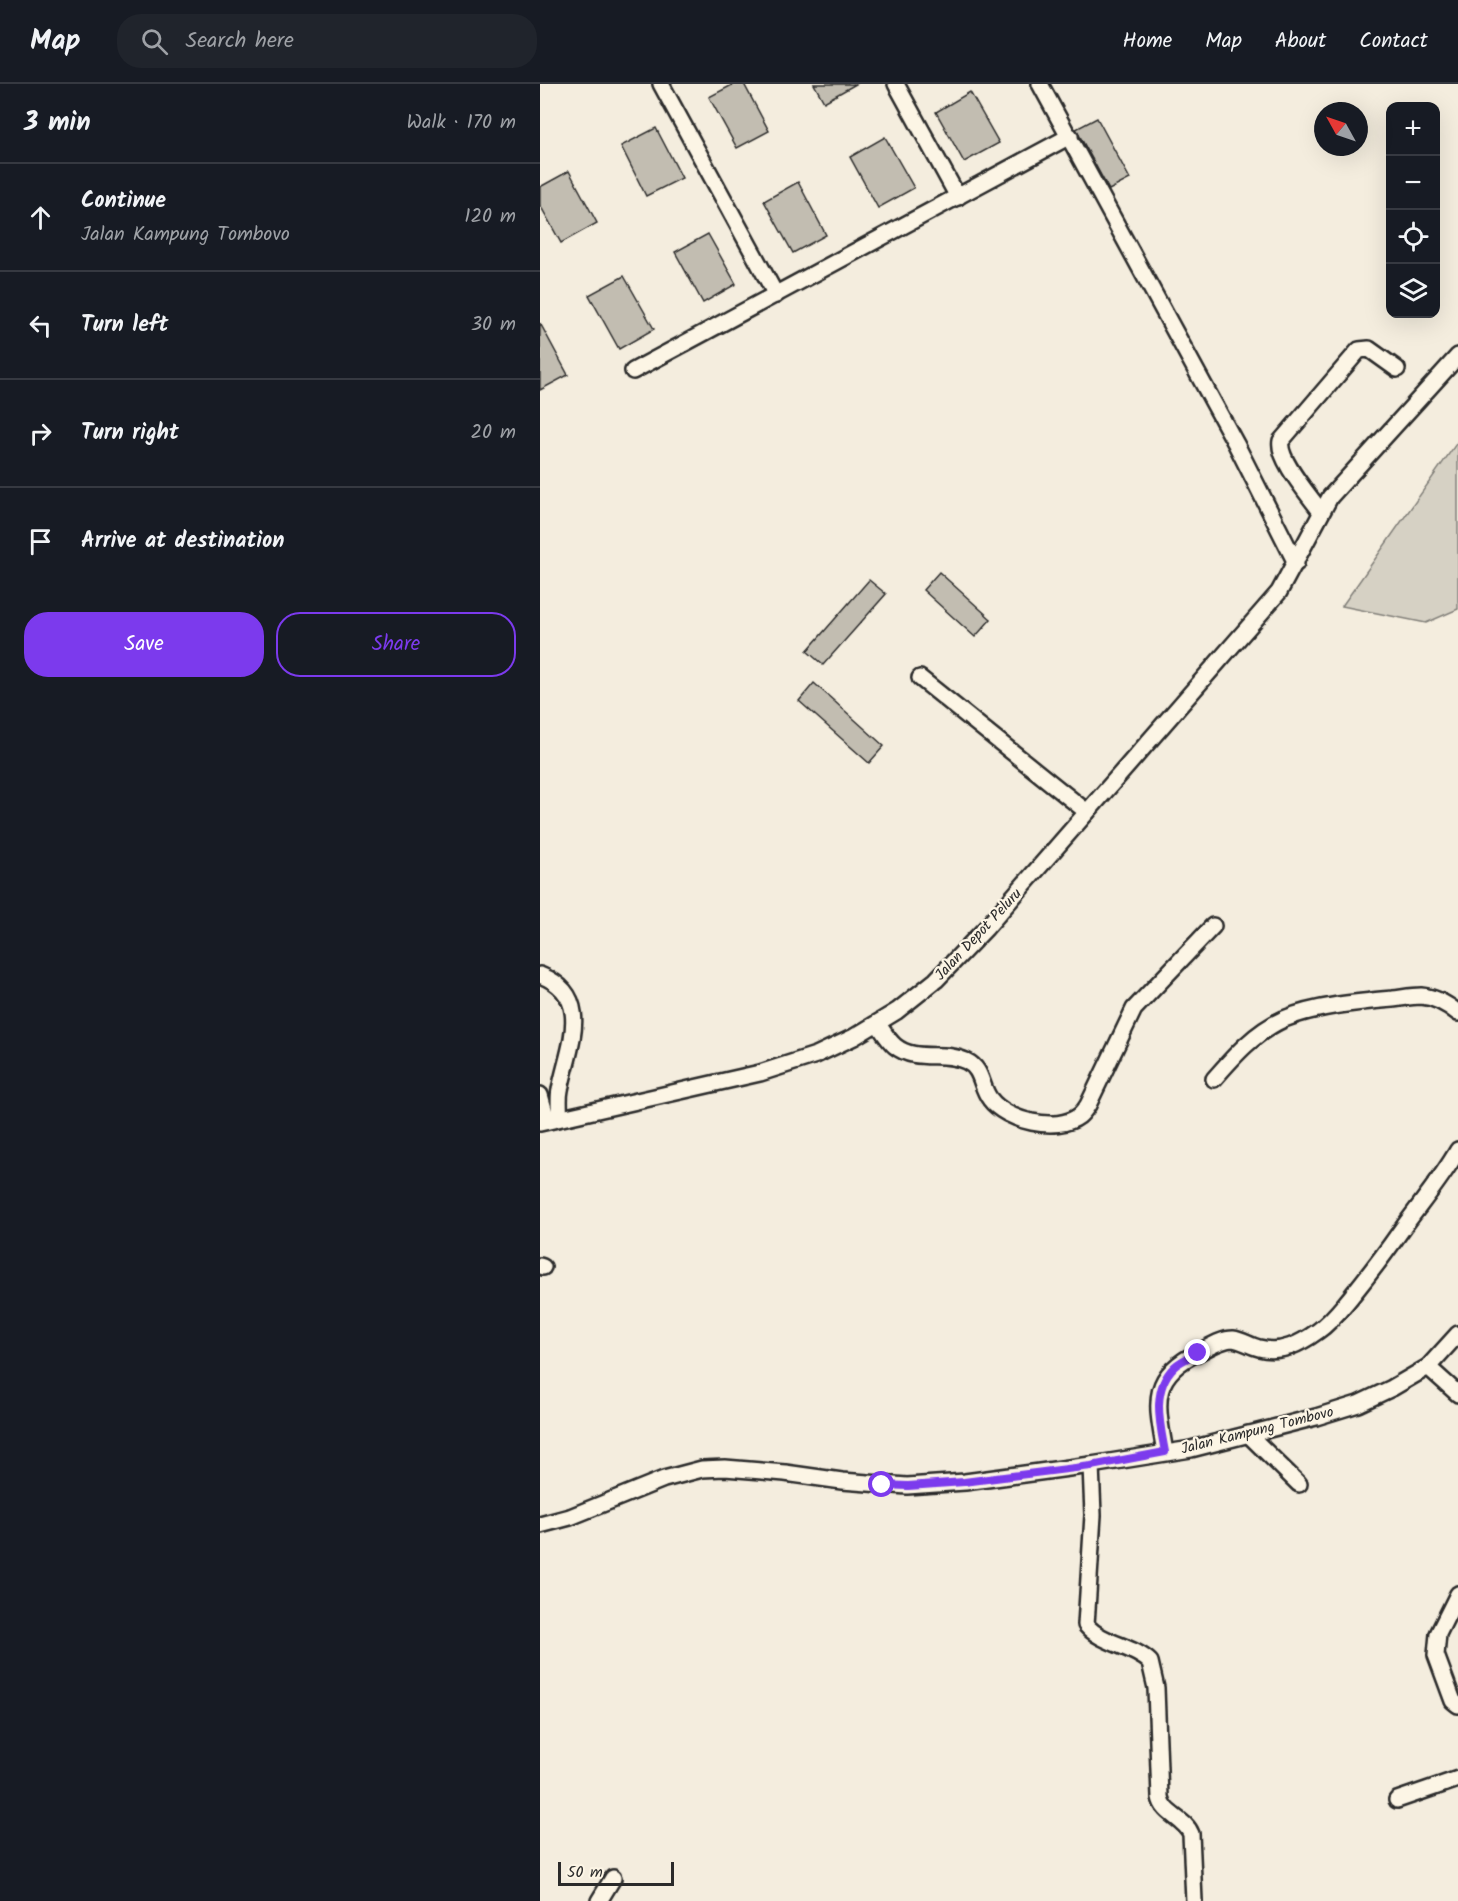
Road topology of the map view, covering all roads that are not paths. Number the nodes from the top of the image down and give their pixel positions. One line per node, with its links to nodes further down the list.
1 (661, 84): 6 (street)
2 (896, 84): 5 (street)
3 (1040, 84): 4 (street)
4 (1070, 136): 5 (street); 11 (street)
5 (957, 197): 6 (street)
6 (776, 295): 9 (street)
7 (1458, 356): 10 (street, Jalan Depot Peluru)
8 (1397, 369): 10 (street)
9 (633, 371)
10 (1321, 512): 11 (street, Jalan Depot Peluru)
11 (1296, 563): 13 (street, Jalan Depot Peluru)
12 (920, 678): 13 (street)
13 (1087, 812): 17 (street, Jalan Depot Peluru)
14 (1213, 926): 17 (street)
15 (540, 975): 20 (street)
16 (1458, 1013): 18 (street)
17 (878, 1024): 20 (street, Jalan Depot Peluru)
18 (1214, 1079)
19 (540, 1095): 20 (street)
20 (549, 1120)
21 (1458, 1150): 26 (street)
22 (1458, 1334): 23 (street, Jalan Kampung Tombovo)
23 (1428, 1367): 24 (street); 25 (street, Jalan Kampung Tombovo)
24 (1458, 1394)
25 (1248, 1434): 26 (street, Jalan Kampung Tombovo); 28 (street)
26 (1165, 1452): 27 (street, Jalan Kampung Tombovo)
27 (1091, 1466): 29 (street, Jalan Kampung Tombovo); 36 (street)
28 (1299, 1484)
29 (540, 1525)
30 (1458, 1594): 31 (street)
31 (1458, 1705)
32 (1458, 1779): 33 (street)
33 (1397, 1800)
34 (613, 1878): 35 (street)
35 (599, 1901)
36 (1194, 1901)

